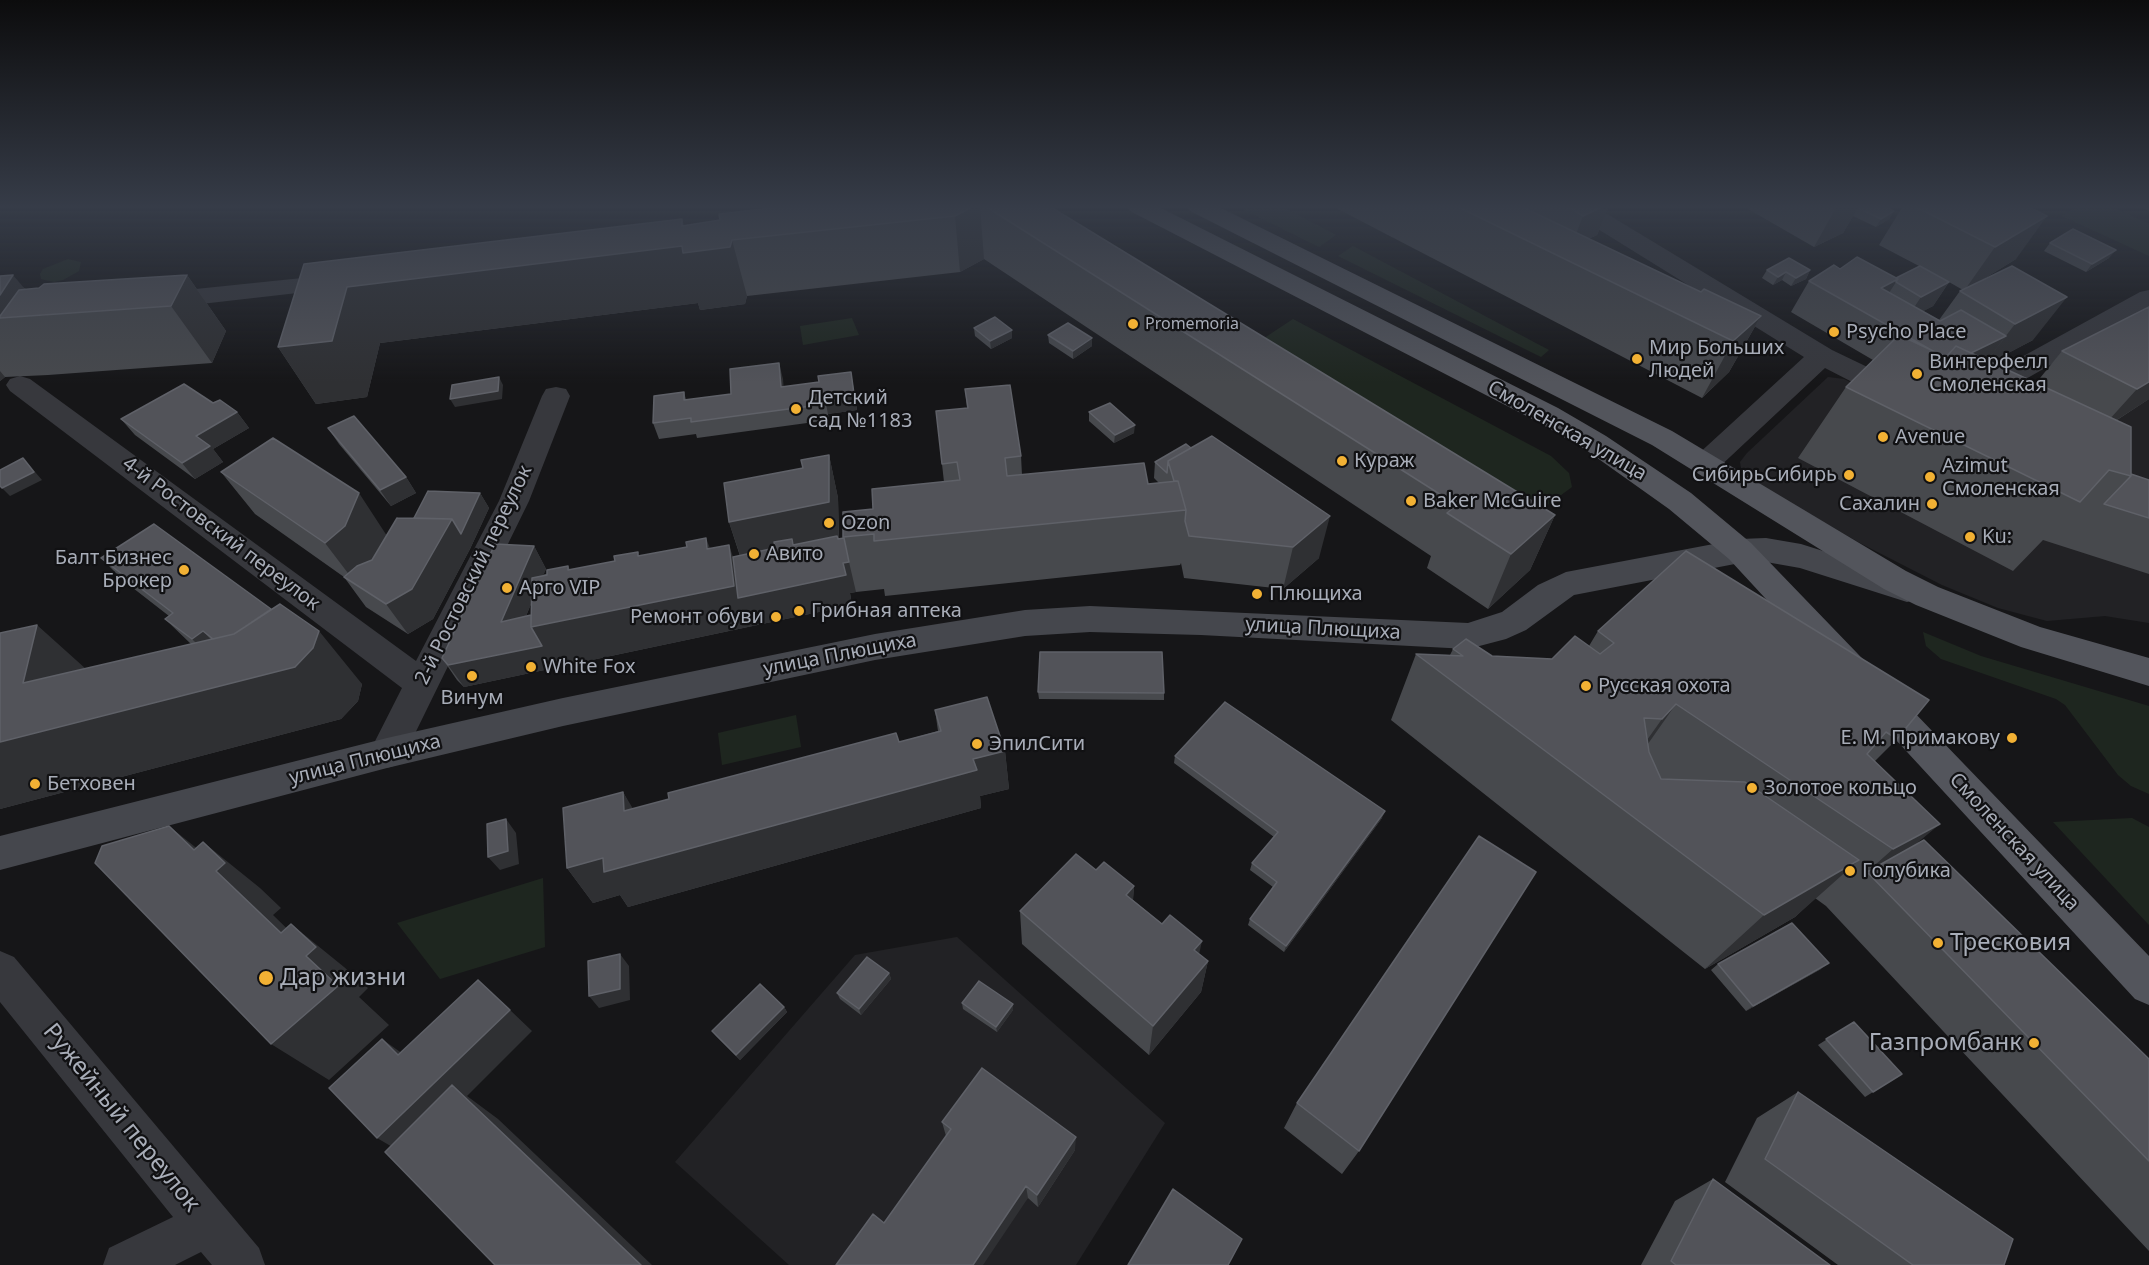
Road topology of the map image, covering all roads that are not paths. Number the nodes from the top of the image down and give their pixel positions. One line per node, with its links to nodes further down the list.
1 (1254, 265): 15 (main road, Смоленская улица)
2 (1316, 265): 14 (main road, Смоленская улица)
3 (1673, 265): 9 (street)
4 (361, 280): 6 (street)
5 (2149, 298): 7 (street)
6 (137, 303)
7 (2110, 321): 8 (street); 13 (street)
8 (2137, 334)
9 (1822, 356): 12 (street); 14 (street)
10 (20, 385): 18 (street, 4-й Ростовский переулок)
11 (556, 396): 18 (street, 2-й Ростовский переулок)
12 (1917, 403)
13 (1959, 404)
14 (1706, 464): 16 (main road, Смоленская улица)
15 (1740, 551): 16 (street, улица Плющиха); 19 (street, улица Плющиха); 22 (main road, Смоленская улица)
16 (1927, 596): 17 (main road, Смоленская улица)
17 (2149, 672)
18 (422, 684): 19 (street, 2-й Ростовский переулок)
19 (387, 753): 20 (street, улица Плющиха)
20 (0, 853)
21 (0, 971): 23 (street, Ружейный переулок)
22 (2149, 985)
23 (207, 1224): 24 (street); 25 (street, Ружейный переулок)
24 (126, 1265)
25 (242, 1265)

